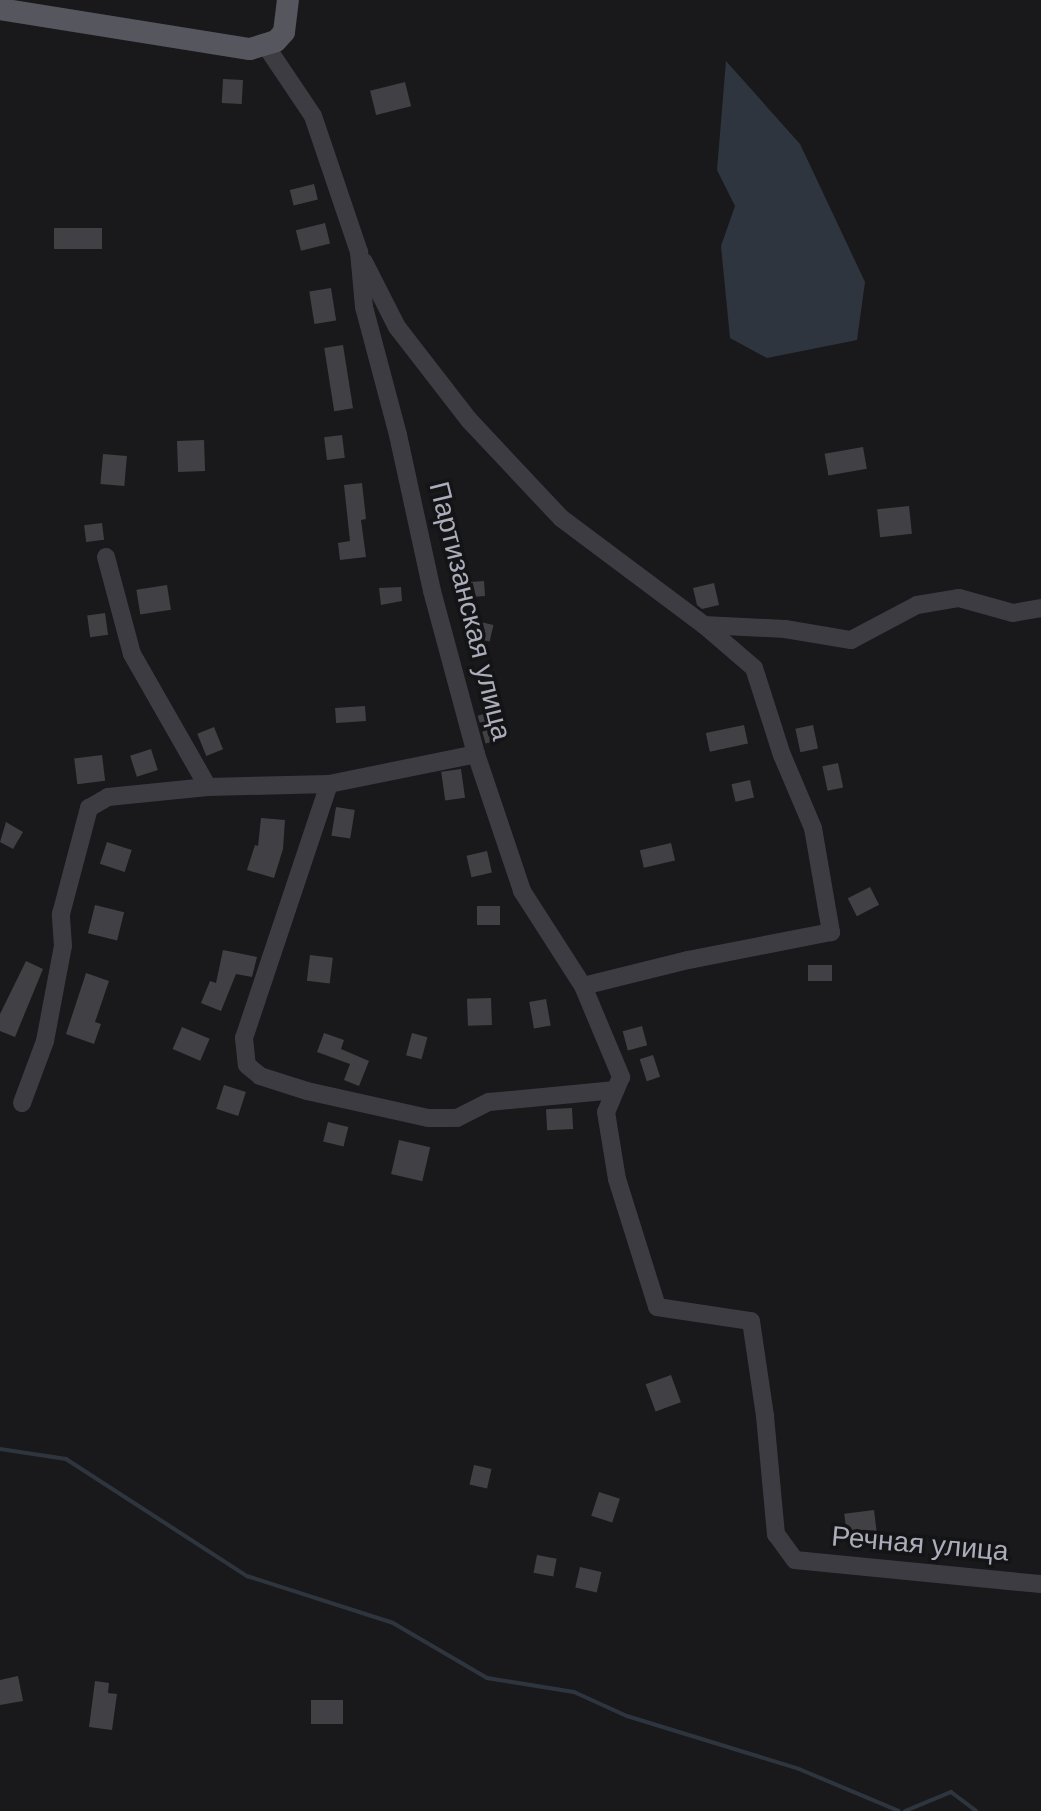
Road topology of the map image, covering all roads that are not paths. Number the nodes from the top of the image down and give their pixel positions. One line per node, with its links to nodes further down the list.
1 (288, 0): 3 (main road)
2 (0, 9): 3 (main road)
3 (266, 46): 4 (street, Партизанская улица)
4 (359, 252): 7 (street); 8 (street, Партизанская улица)
5 (106, 557): 10 (street)
6 (1041, 608): 7 (street)
7 (704, 625): 11 (street)
8 (476, 754): 9 (street); 11 (street, Партизанская улица)
9 (329, 784): 10 (street); 12 (street)
10 (208, 787): 13 (street)
11 (583, 986): 12 (street, Партизанская улица)
12 (615, 1090): 14 (street, Партизанская улица)
13 (22, 1103)
14 (795, 1560): 15 (street, Речная улица)
15 (1041, 1584)

